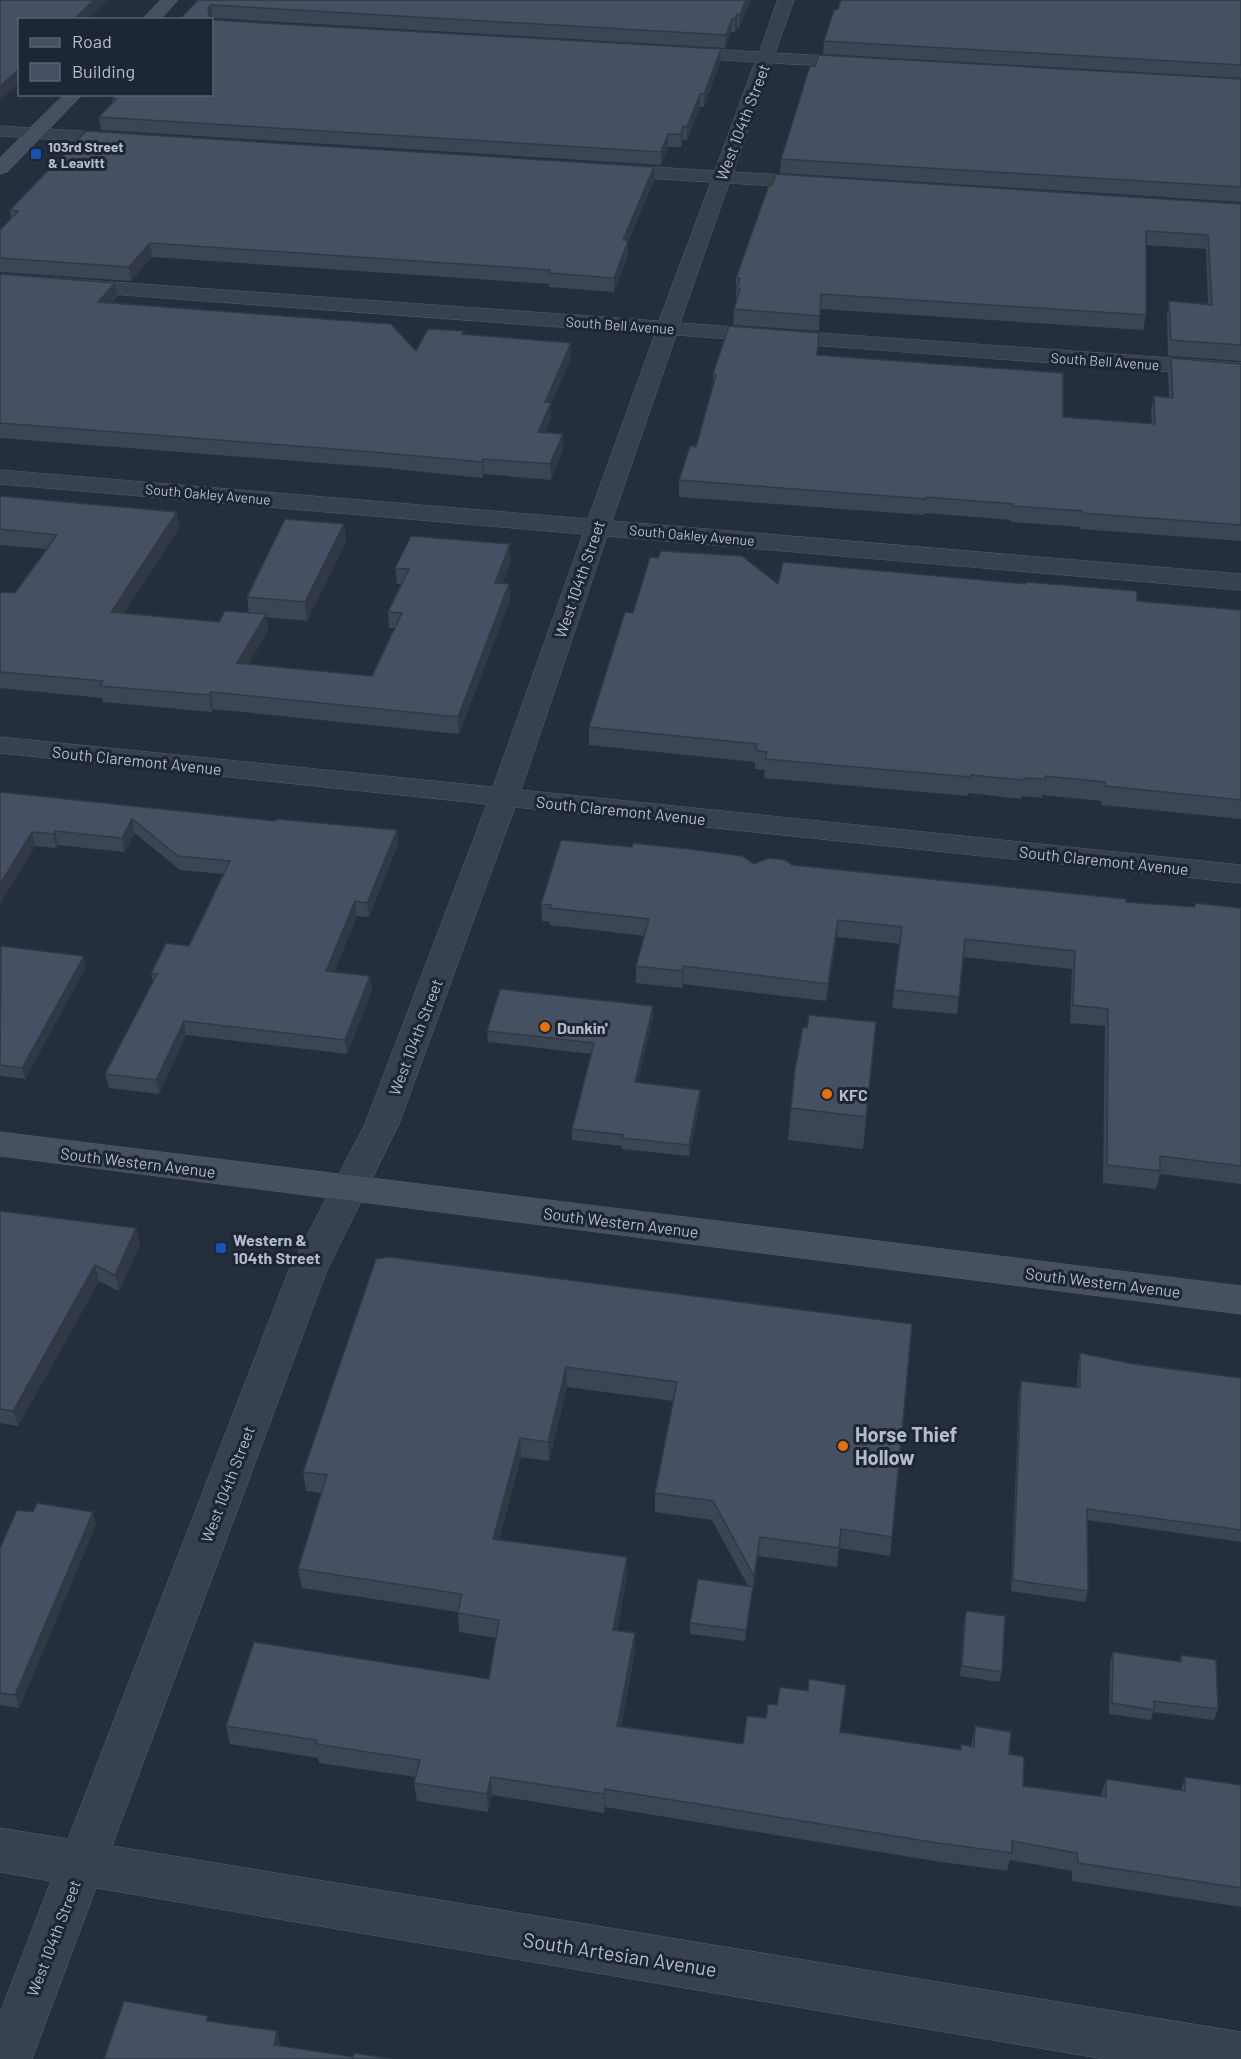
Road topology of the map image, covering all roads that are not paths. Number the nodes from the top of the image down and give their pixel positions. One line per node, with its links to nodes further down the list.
1 (170, 0): 3 (main road)
2 (786, 0): 5 (street, West 104th Street)
3 (152, 18)
4 (654, 51): 5 (street)
5 (767, 57): 6 (street); 13 (street, West 104th Street)
6 (876, 63)
7 (73, 96): 9 (main road)
8 (0, 131): 9 (street)
9 (36, 133): 10 (street); 11 (main road)
10 (145, 140)
11 (0, 168)
12 (596, 169): 13 (street)
13 (721, 177): 14 (street); 16 (street, West 104th Street)
14 (837, 184)
15 (0, 280): 16 (street, South Bell Avenue)
16 (667, 329): 17 (street, South Bell Avenue); 19 (street, West 104th Street)
17 (1241, 370)
18 (0, 477): 19 (street, South Oakley Avenue)
19 (597, 527): 20 (street, South Oakley Avenue); 22 (street, West 104th Street)
20 (1241, 582)
21 (0, 745): 22 (street, South Claremont Avenue)
22 (504, 798): 23 (street, South Claremont Avenue); 25 (street, West 104th Street)
23 (1241, 874)
24 (0, 1144): 25 (main road, South Western Avenue)
25 (348, 1188): 26 (main road, South Western Avenue); 28 (street, West 104th Street)
26 (1241, 1300)
27 (0, 1850): 28 (street, South Artesian Avenue)
28 (81, 1865): 29 (street, South Artesian Avenue); 30 (street, West 104th Street)
29 (1241, 2057)
30 (7, 2059)

